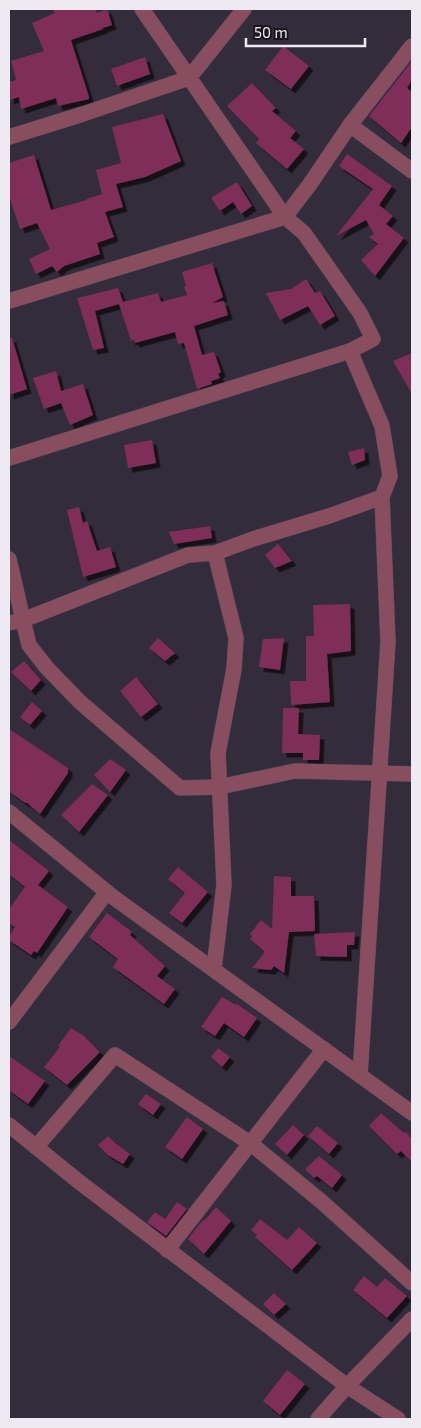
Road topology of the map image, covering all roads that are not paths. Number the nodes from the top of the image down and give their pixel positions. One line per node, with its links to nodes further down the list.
1 (142, 9): 4 (street)
2 (244, 9): 4 (street)
3 (412, 46): 5 (street)
4 (189, 78): 6 (street); 8 (street)
5 (350, 124): 7 (street); 8 (street)
6 (9, 137)
7 (412, 171)
8 (285, 217): 9 (street); 10 (street)
9 (9, 301)
10 (350, 351): 11 (street); 12 (street)
11 (9, 458)
12 (382, 497): 13 (street); 16 (street)
13 (215, 553): 15 (street); 18 (street)
14 (9, 559): 15 (street)
15 (16, 622): 18 (street)
16 (379, 772): 17 (street); 18 (street); 24 (street)
17 (412, 774)
18 (220, 787): 21 (street)
19 (9, 812): 20 (street)
20 (107, 892): 21 (street); 22 (street)
21 (214, 969): 23 (street)
22 (9, 1022)
23 (324, 1049): 24 (street); 27 (street)
24 (360, 1075): 25 (street)
25 (412, 1113)
26 (9, 1125): 28 (street)
27 (250, 1144): 28 (street); 29 (street); 30 (street)
28 (36, 1147): 29 (street)
29 (167, 1250): 32 (street)
30 (412, 1283)
31 (412, 1319): 32 (street)
32 (347, 1386): 33 (street); 34 (street)
33 (318, 1419)
34 (398, 1419)

